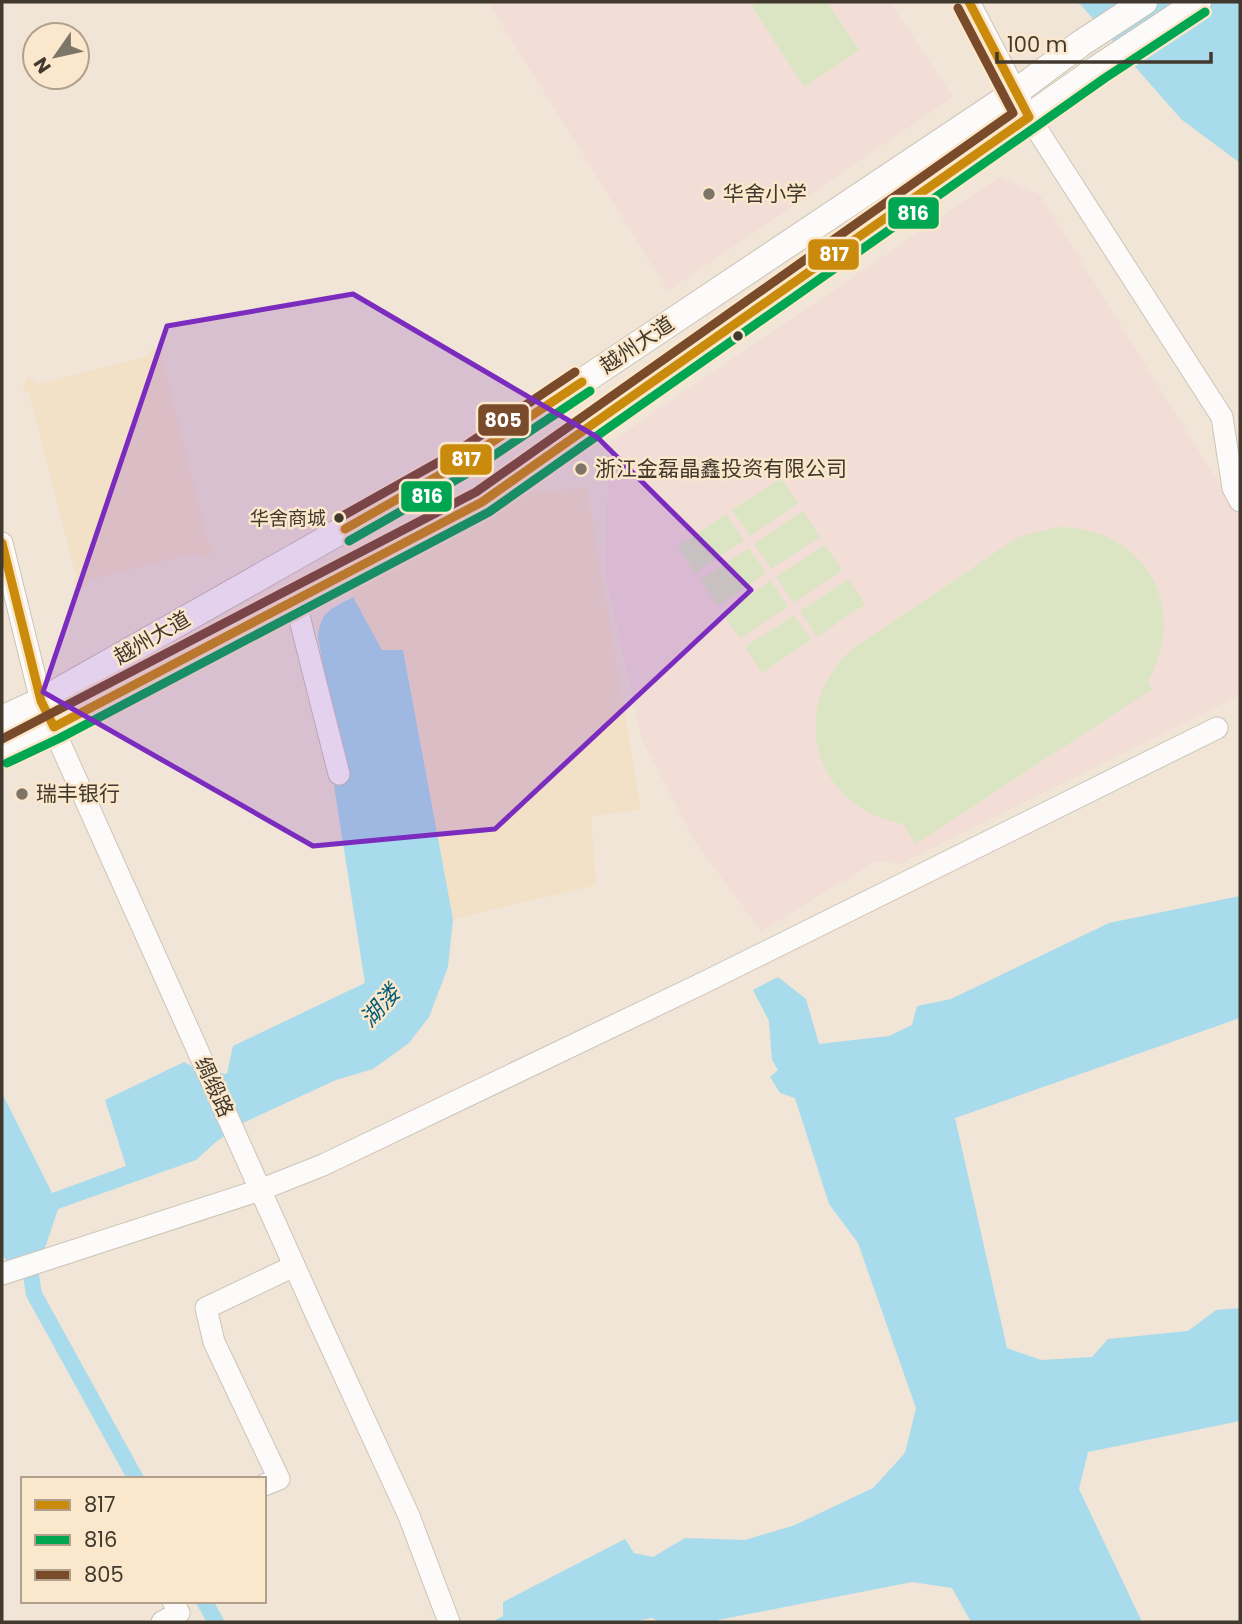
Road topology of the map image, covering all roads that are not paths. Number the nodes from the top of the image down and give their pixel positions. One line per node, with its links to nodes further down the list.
1 (969, 2): 4 (street)
2 (1144, 2): 4 (main road, 越州大道)
3 (1198, 2): 5 (main road, 越州大道)
4 (1017, 90): 5 (street); 9 (main road, 越州大道)
5 (1029, 117): 6 (street); 8 (main road, 越州大道)
6 (1240, 500)
7 (2, 543): 9 (street, 绸缎路)
8 (295, 600): 11 (main road, 越州大道); 14 (street)
9 (41, 701): 10 (main road, 越州大道); 11 (street, 绸缎路)
10 (2, 719)
11 (54, 727): 13 (main road, 越州大道); 15 (street, 绸缎路)
12 (1217, 728): 15 (street)
13 (2, 752)
14 (340, 774)
15 (260, 1190): 16 (street, 绸缎路); 17 (street)
16 (294, 1266): 18 (street); 21 (street, 绸缎路)
17 (2, 1274)
18 (266, 1484)
19 (174, 1603): 20 (street)
20 (162, 1622)
21 (449, 1622)

